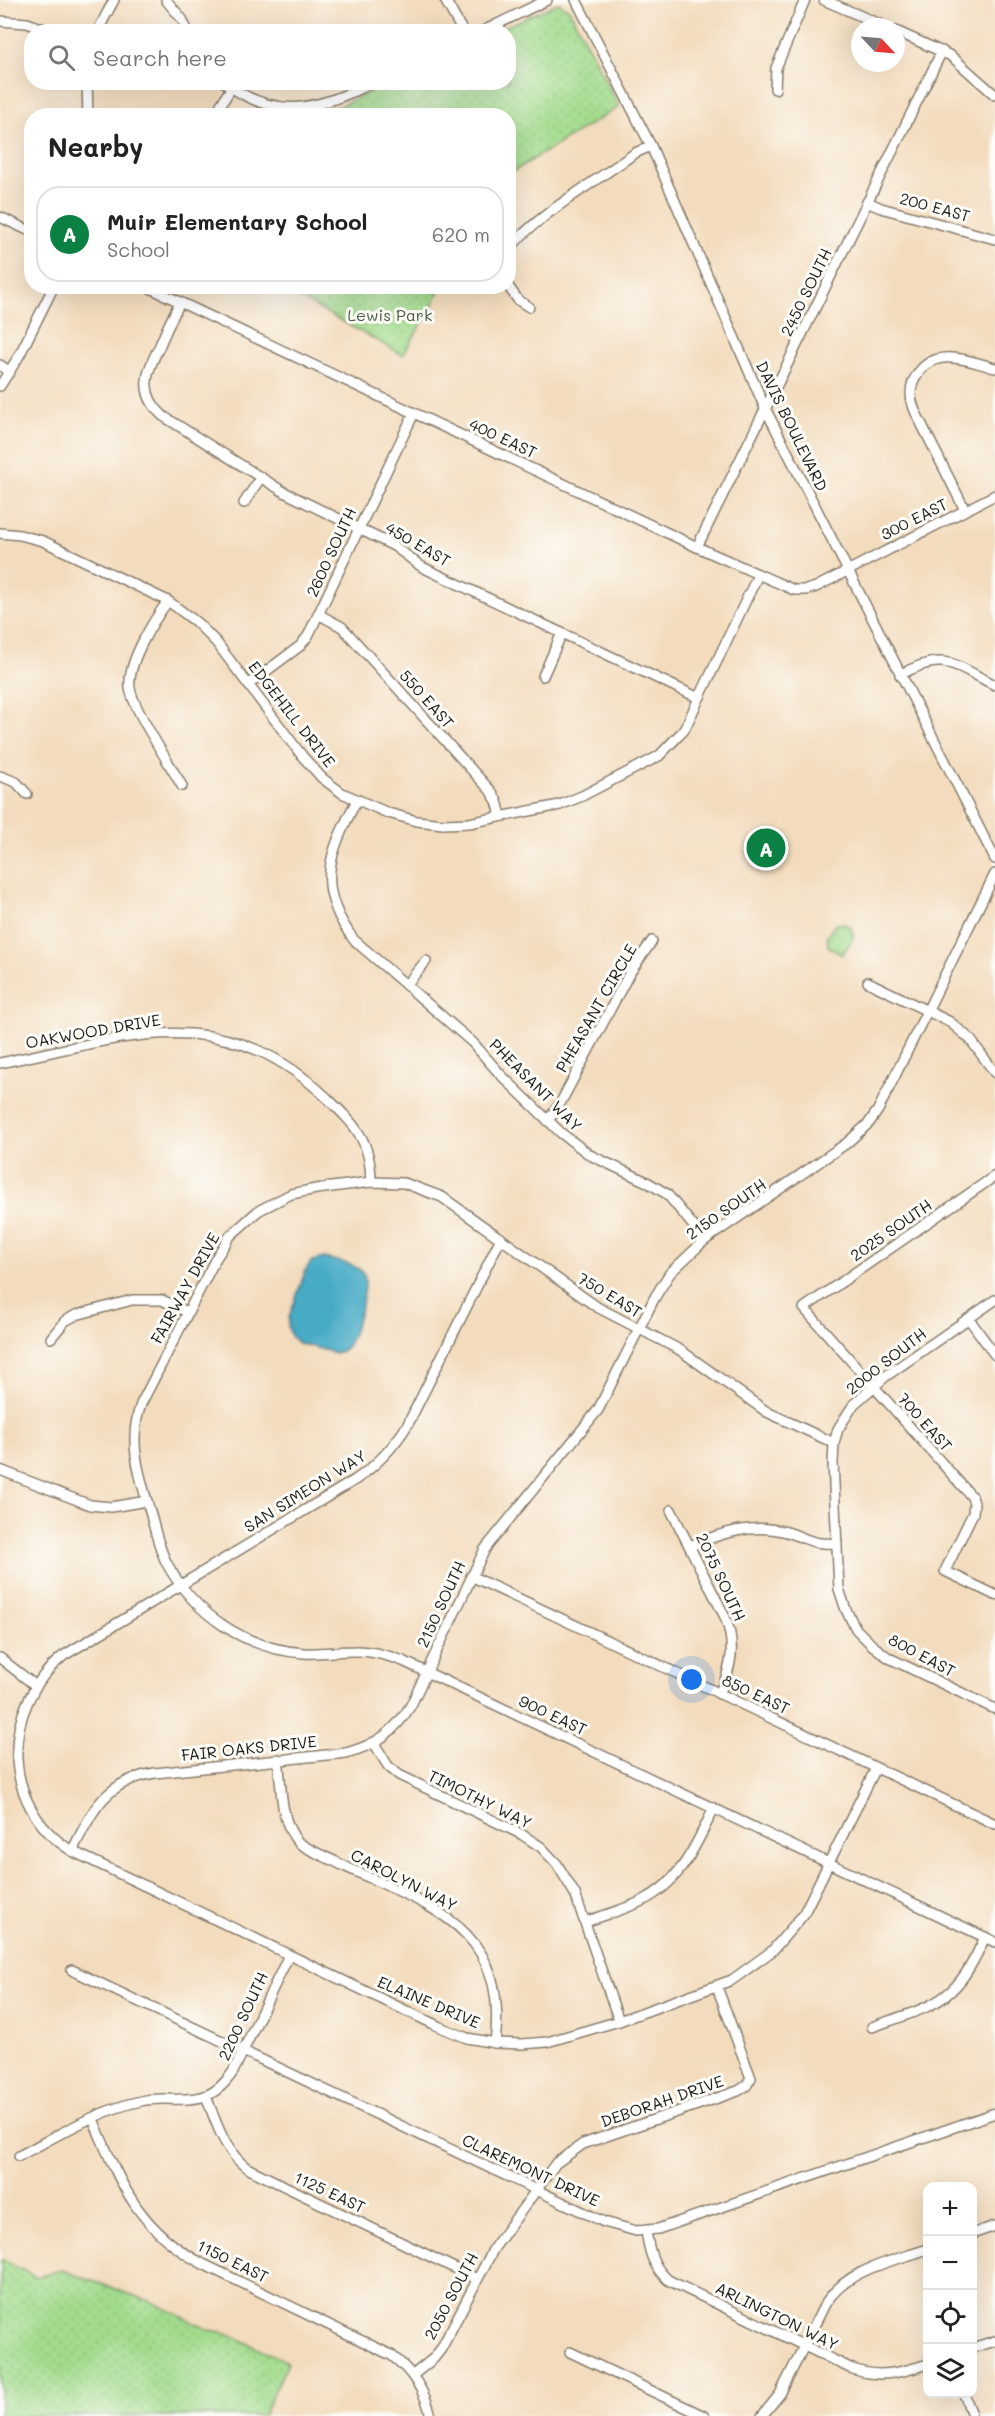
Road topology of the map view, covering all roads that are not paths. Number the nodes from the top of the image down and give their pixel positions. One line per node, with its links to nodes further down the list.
1 (114, 0): 11 (street)
2 (166, 0): 12 (street)
3 (445, 0): 13 (street)
4 (547, 0): 14 (street)
5 (576, 0): 25 (street, DAVIS BOULEVARD)
6 (805, 0): 17 (street)
7 (824, 0): 8 (street)
8 (865, 18)
9 (0, 21): 10 (street)
10 (30, 24)
11 (102, 24)
12 (184, 24)
13 (458, 24)
14 (498, 24)
15 (905, 35): 16 (street)
16 (942, 51): 22 (street); 26 (street, 2450 SOUTH)
17 (775, 89)
18 (87, 90): 23 (street)
19 (225, 90): 24 (street)
20 (238, 90): 21 (street)
21 (357, 90)
22 (995, 95)
23 (88, 108)
24 (217, 108)
25 (651, 146): 30 (street); 40 (street, DAVIS BOULEVARD)
26 (867, 202): 29 (street, 200 EAST); 40 (street, 2450 SOUTH)
27 (0, 218): 28 (street)
28 (24, 228)
29 (995, 239)
30 (516, 240)
31 (50, 294): 38 (street)
32 (164, 294): 34 (street, 400 EAST)
33 (514, 294): 35 (street)
34 (180, 302): 41 (street, 400 EAST); 42 (street, 450 EAST)
35 (529, 307)
36 (0, 365): 38 (street)
37 (995, 368): 45 (street)
38 (10, 372): 39 (street)
39 (0, 386)
40 (765, 408): 48 (street, 2450 SOUTH); 49 (street, DAVIS BOULEVARD)
41 (414, 412): 46 (street, 2600 SOUTH); 48 (street, 400 EAST)
42 (261, 477): 44 (street); 46 (street, 450 EAST)
43 (995, 495): 45 (street, 300 EAST)
44 (244, 503)
45 (966, 510): 49 (street, 300 EAST)
46 (359, 528): 52 (street, 2600 SOUTH); 53 (street, 450 EAST)
47 (0, 533): 51 (street, EDGEHILL DRIVE)
48 (697, 547): 50 (street, 400 EAST)
49 (848, 570): 50 (street, 400 EAST); 54 (street, DAVIS BOULEVARD)
50 (758, 575): 58 (street, EDGEHILL DRIVE)
51 (168, 601): 56 (street, EDGEHILL DRIVE); 60 (street)
52 (318, 614): 56 (street, 2600 SOUTH); 63 (street, 550 EAST)
53 (562, 633): 55 (street); 58 (street, 450 EAST)
54 (900, 675): 57 (street); 64 (street, DAVIS BOULEVARD)
55 (543, 676)
56 (249, 684): 62 (street, EDGEHILL DRIVE)
57 (995, 685)
58 (699, 698): 63 (street, EDGEHILL DRIVE)
59 (0, 776): 61 (street)
60 (182, 786)
61 (27, 794)
62 (357, 801): 63 (street, EDGEHILL DRIVE); 69 (street, PHEASANT WAY)
63 (501, 816)
64 (995, 859)
65 (995, 874): 70 (street, 2150 SOUTH)
66 (652, 941): 73 (street, PHEASANT CIRCLE)
67 (426, 961): 69 (street)
68 (868, 982): 70 (street)
69 (406, 985): 73 (street, PHEASANT WAY)
70 (928, 1011): 72 (street); 77 (street, 2150 SOUTH)
71 (0, 1063): 75 (street, OAKWOOD DRIVE)
72 (994, 1069)
73 (548, 1121): 77 (street, PHEASANT WAY)
74 (995, 1176): 79 (street, 2025 SOUTH)
75 (371, 1182): 76 (street, 750 EAST); 80 (street, FAIRWAY DRIVE)
76 (501, 1238): 82 (street, 750 EAST); 93 (street, SAN SIMEON WAY)
77 (705, 1240): 82 (street, 2150 SOUTH)
78 (995, 1300): 81 (street, 2000 SOUTH)
79 (804, 1308): 85 (street, 700 EAST)
80 (188, 1312): 83 (street); 88 (street, FAIRWAY DRIVE)
81 (969, 1319): 84 (street); 85 (street, 2000 SOUTH)
82 (639, 1329): 86 (street, 750 EAST); 92 (street, 2150 SOUTH)
83 (51, 1338)
84 (995, 1356)
85 (873, 1386): 86 (street, 2000 SOUTH); 94 (street, 700 EAST)
86 (834, 1443): 90 (street, 2000 SOUTH)
87 (0, 1470): 88 (street)
88 (147, 1501): 93 (street, 900 EAST)
89 (671, 1510): 91 (street, 2075 SOUTH)
90 (837, 1543): 91 (street); 99 (street, 800 EAST)
91 (690, 1546): 98 (street, 2075 SOUTH)
92 (471, 1576): 96 (street, 2150 SOUTH); 98 (street, 850 EAST)
93 (181, 1585): 96 (street, 900 EAST); 97 (street, SAN SIMEON WAY)
94 (995, 1595)
95 (0, 1658): 97 (street)
96 (426, 1671): 100 (street, FAIR OAKS DRIVE); 103 (street, 900 EAST)
97 (32, 1683): 105 (street, ELAINE DRIVE)
98 (719, 1694): 102 (street, 850 EAST)
99 (995, 1709)
100 (374, 1743): 101 (street, FAIR OAKS DRIVE); 107 (street, TIMOTHY WAY)
101 (278, 1759): 105 (street, FAIR OAKS DRIVE); 115 (street, CAROLYN WAY)
102 (876, 1768): 104 (street, 850 EAST); 106 (street, ELAINE DRIVE)
103 (714, 1808): 106 (street, 900 EAST); 107 (street)
104 (995, 1824)
105 (72, 1851): 110 (street, ELAINE DRIVE)
106 (830, 1864): 108 (street, 900 EAST); 112 (street, ELAINE DRIVE)
107 (585, 1922): 113 (street, TIMOTHY WAY)
108 (985, 1937): 109 (street, 900 EAST); 114 (street)
109 (995, 1942)
110 (289, 1955): 115 (street, ELAINE DRIVE); 116 (street, 2200 SOUTH)
111 (72, 1970): 116 (street, CLAREMONT DRIVE)
112 (717, 1987): 113 (street, ELAINE DRIVE); 121 (street, DEBORAH DRIVE)
113 (619, 2021): 115 (street, ELAINE DRIVE)
114 (872, 2027)
115 (495, 2043)
116 (243, 2050): 117 (street, 2200 SOUTH); 121 (street, CLAREMONT DRIVE)
117 (206, 2096): 119 (street); 126 (street, 1125 EAST)
118 (995, 2114): 123 (street, CLAREMONT DRIVE)
119 (93, 2119): 120 (street); 132 (street, 1150 EAST)
120 (19, 2156)
121 (537, 2190): 123 (street, CLAREMONT DRIVE); 126 (street, 2050 SOUTH)
122 (995, 2226): 124 (street)
123 (646, 2231): 128 (street, ARLINGTON WAY)
124 (977, 2232)
125 (923, 2250): 128 (street)
126 (477, 2278): 132 (street, 2050 SOUTH)
127 (995, 2340): 129 (street)
128 (804, 2346): 131 (street, ARLINGTON WAY); 137 (street)
129 (977, 2346)
130 (570, 2352): 136 (street)
131 (923, 2365)
132 (413, 2375): 135 (street)
133 (966, 2398): 134 (street)
134 (971, 2412)
135 (431, 2416)
136 (704, 2416)
137 (762, 2416)

